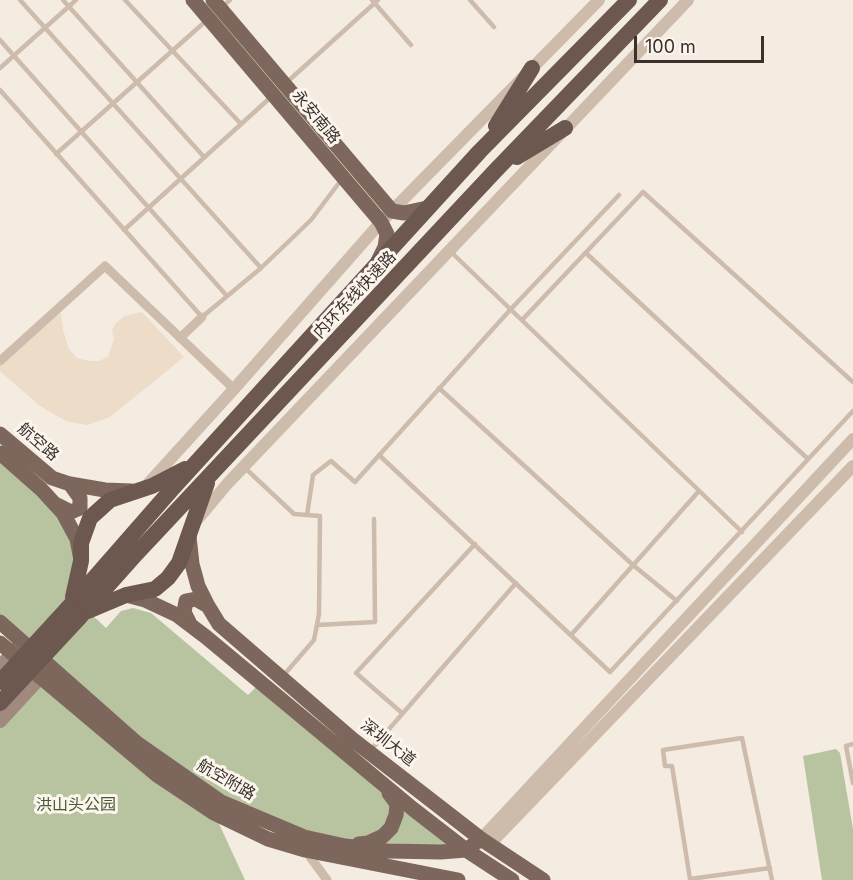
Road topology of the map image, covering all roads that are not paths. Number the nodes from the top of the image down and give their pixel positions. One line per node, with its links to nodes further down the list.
1 (20, 0): 15 (lane)
2 (63, 0): 12 (lane)
3 (76, 0): 12 (lane)
4 (125, 0): 18 (lane)
5 (193, 0): 13 (main road, 永安南路)
6 (470, 0): 14 (lane)
7 (599, 0): 21 (street)
8 (629, 0): 29 (highway, 内环东线快速路)
9 (660, 0): 33 (highway, 内环东线快速路)
10 (688, 0): 27 (street)
11 (375, 1): 17 (lane); 23 (lane)
12 (69, 6): 15 (lane); 22 (lane)
13 (218, 7): 18 (lane); 23 (main road, 永安南路)
14 (494, 27)
15 (45, 28): 19 (lane); 25 (lane)
16 (0, 40): 19 (lane)
17 (411, 45)
18 (172, 51): 22 (lane); 26 (lane)
19 (14, 56): 20 (lane); 28 (lane)
20 (0, 68)
21 (532, 68): 29 (highway); 39 (street)
22 (137, 82): 25 (lane); 31 (lane)
23 (279, 89): 26 (lane); 32 (main road, 永安南路); 34 (main road, 永安南路)
24 (0, 90): 30 (lane)
25 (113, 104): 28 (lane); 35 (lane)
26 (241, 124): 31 (lane)
27 (565, 128): 33 (highway); 42 (street)
28 (81, 131): 30 (lane); 37 (lane)
29 (480, 151): 38 (highway, 内环东线快速路)
30 (56, 154): 41 (lane)
31 (204, 157): 35 (lane)
32 (352, 164): 34 (lane); 39 (main road, 永安南路)
33 (496, 171): 64 (highway, 内环东线快速路)
34 (344, 178): 40 (main road, 永安南路); 45 (lane)
35 (181, 179): 37 (lane); 45 (lane)
36 (619, 195): 47 (lane)
37 (149, 208): 41 (lane); 46 (lane)
38 (427, 208): 39 (main road); 44 (highway, 内环东线快速路)
39 (392, 211): 40 (street)
40 (381, 222): 44 (main road); 54 (street)
41 (124, 230): 48 (lane)
42 (449, 250): 47 (lane); 63 (street)
43 (586, 253): 49 (lane); 52 (lane); 60 (lane)
44 (376, 265): 61 (highway, 内环东线快速路)
45 (261, 268): 46 (lane)
46 (227, 296): 48 (lane)
47 (510, 310): 49 (lane); 53 (lane)
48 (202, 317): 50 (street)
49 (522, 320): 68 (lane)
50 (180, 338): 51 (street); 54 (street)
51 (0, 361)
52 (853, 382)
53 (439, 388): 59 (lane); 76 (lane)
54 (234, 389): 67 (street)
55 (853, 411): 60 (lane)
56 (0, 434): 65 (main road, 航空路)
57 (853, 439): 100 (street)
58 (0, 453): 65 (main road, 航空路)
59 (379, 455): 70 (lane); 74 (lane)
60 (808, 459): 73 (lane)
61 (197, 463): 67 (highway); 81 (highway, 内环东线快速路)
62 (853, 466): 100 (street)
63 (243, 467): 70 (lane); 72 (street)
64 (210, 477): 72 (highway); 81 (highway, 内环东线快速路)
65 (47, 484): 66 (main road); 69 (main road)
66 (70, 484): 67 (main road); 69 (main road)
67 (139, 490): 75 (highway)
68 (699, 491): 73 (lane); 76 (lane)
69 (55, 504): 75 (main road)
70 (307, 515): 84 (lane)
71 (374, 519): 84 (lane)
72 (189, 530): 78 (highway); 80 (main road, 深圳大道)
73 (742, 532): 79 (lane)
74 (475, 544): 77 (lane); 94 (lane)
75 (81, 561): 81 (highway)
76 (633, 565): 79 (lane); 85 (lane)
77 (516, 583): 85 (lane); 94 (lane)
78 (126, 595): 81 (highway); 83 (main road, 深圳大道)
79 (677, 601): 85 (lane)
80 (208, 606): 83 (main road); 91 (main road, 深圳大道)
81 (75, 611): 92 (highway, bridge); 93 (highway, bridge)
82 (0, 622): 86 (main road, 航空附路)
83 (190, 624): 98 (main road, 深圳大道)
84 (317, 625): 91 (lane)
85 (571, 635)
86 (23, 641): 88 (main road); 90 (main road, 航空附路)
87 (0, 643): 88 (main road, 航空附路)
88 (12, 653): 89 (main road); 90 (main road, 航空附路)
89 (0, 666)
90 (46, 672): 95 (main road); 101 (main road, 航空附路); 102 (main road, 航空附路)
91 (282, 678): 97 (main road, 深圳大道)
92 (0, 682)
93 (0, 704)
94 (402, 713): 97 (lane)
95 (0, 721)
96 (853, 744): 99 (lane)
97 (369, 752): 100 (main road, 深圳大道)
98 (382, 783): 101 (main road); 103 (main road, 深圳大道)
99 (853, 783)
100 (486, 841): 103 (main road, 航空附路); 109 (main road, 深圳大道)
101 (345, 846): 103 (main road, 航空附路)
102 (305, 850): 104 (main road, 航空附路); 106 (street)
103 (470, 852): 104 (main road, 航空附路); 108 (main road, 深圳大道)
104 (381, 863): 107 (main road, 航空附路)
105 (770, 868): 105 (lane); 110 (lane)
106 (327, 880)
107 (458, 880)
108 (512, 880)
109 (543, 880)
110 (772, 880)

